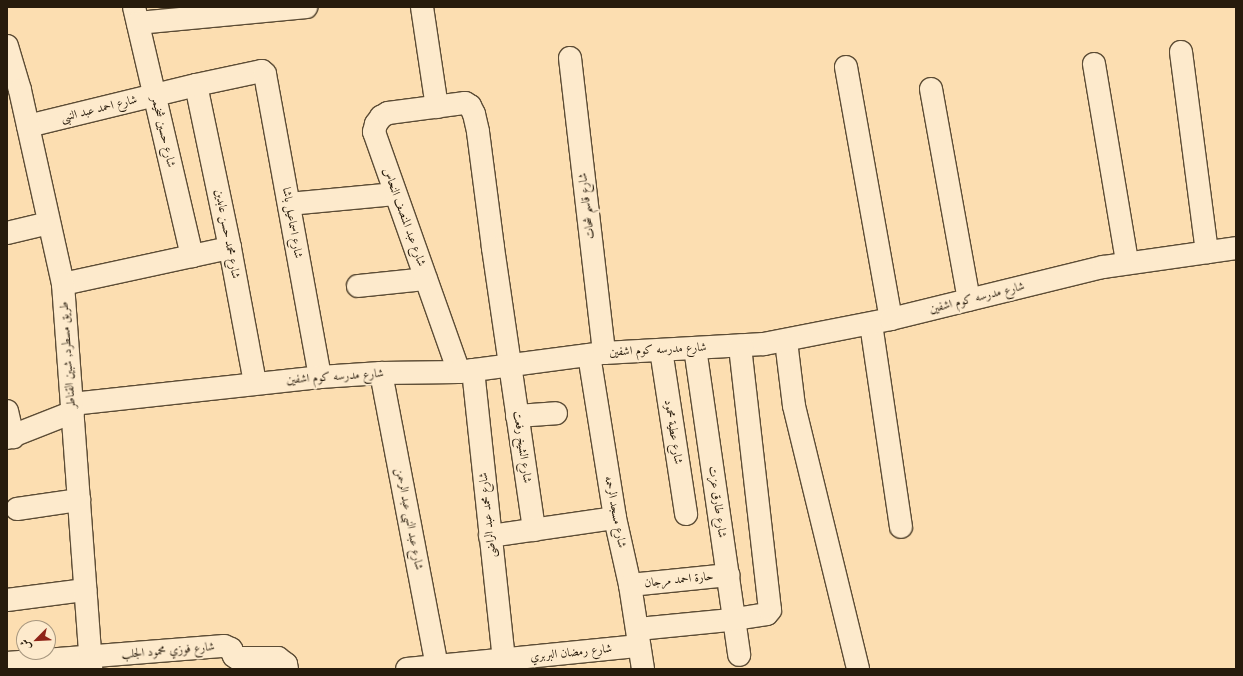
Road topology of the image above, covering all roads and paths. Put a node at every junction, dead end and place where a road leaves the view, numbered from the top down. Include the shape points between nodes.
1 (306, 7) edge
2 (422, 7) edge
3 (280, 8) edge
4 (219, 11) edge
5 (136, 15) edge
6 (7, 46) edge
7 (1182, 52) dead end
8 (570, 58) dead end
9 (1094, 64) dead end
10 (846, 67) dead end
11 (262, 71) joint
12 (196, 85) junction
13 (931, 89) dead end
14 (14, 92) edge
15 (155, 95) junction
16 (437, 107) junction
17 (28, 126) junction
18 (395, 194) junction
19 (289, 204) junction
20 (49, 223) junction
21 (7, 233) edge
22 (230, 248) junction
23 (1236, 248) edge
24 (1207, 252) junction
25 (192, 256) junction
26 (1127, 262) junction
27 (426, 279) junction
28 (63, 284) junction
29 (358, 286) dead end
30 (969, 300) junction
31 (881, 321) junction
32 (786, 341) junction
33 (740, 346) junction
34 (696, 348) junction
35 (661, 350) junction
36 (596, 354) junction
37 (510, 365) junction
38 (466, 371) junction
39 (381, 373) junction
40 (320, 377) junction
41 (255, 383) junction
42 (73, 408) junction
43 (7, 411) edge
44 (556, 413) dead end
45 (517, 416) junction
46 (10, 438) edge
47 (79, 500) junction
48 (17, 509) dead end
49 (686, 514) dead end
50 (615, 518) junction
51 (901, 527) dead end
52 (534, 530) junction
53 (490, 536) junction
54 (728, 575) junction
55 (630, 585) junction
56 (85, 590) junction
57 (7, 600) edge
58 (734, 619) junction
59 (639, 637) junction
60 (228, 647) junction
61 (739, 655) dead end
62 (7, 663) edge
63 (91, 663) edge
64 (496, 663) edge
65 (286, 666) edge
66 (437, 666) junction
67 (231, 669) edge
68 (407, 669) edge
69 (643, 669) edge
70 (858, 669) edge

1 - 3 street
2 - 16 street
3 - 4 street
4 - 5 street
5 - 15 street, شارع حسين شخيمر
6 - 14 street, طريق مسطرد, شبين القناطر
7 - 24 street
8 - 36 street, شارع قاسم شحات
9 - 26 street
10 - 31 street
11 - 12 street, شارع احمد عبد النبى
11 - 19 street, شارع اسماعيل باشا via 265,74
12 - 15 street, شارع احمد عبد النبى
12 - 22 street, شارع محمد حسن عابدين
13 - 30 street
14 - 17 street, طريق مسطرد, شبين القناطر
15 - 17 street, شارع احمد عبد النبى
15 - 25 street, شارع حسين شخيمر
16 - 18 street, شارع عبد المنصف النحاس via 388,113 376,124 374,132
16 - 37 street, شارع عبد المنصف النحاس via 465,103 474,114
17 - 20 street, طريق مسطرد, شبين القناطر
18 - 19 street
18 - 27 street, شارع عبد المنصف النحاس
19 - 40 street, شارع اسماعيل باشا
20 - 21 street
20 - 28 street, طريق مسطرد, شبين القناطر
22 - 25 street
22 - 41 street, شارع محمد حسن عابدين
23 - 24 street, شارع مدرسه كوم اشفين
24 - 26 street, شارع مدرسه كوم اشفين
25 - 28 street
26 - 30 street, شارع مدرسه كوم اشفين
27 - 29 street
27 - 38 street, شارع عبد المنصف النحاس
28 - 42 street, طريق مسطرد, شبين القناطر
30 - 31 street, شارع مدرسه كوم اشفين
31 - 32 street, شارع مدرسه كوم اشفين
31 - 51 street
32 - 33 street, شارع مدرسه كوم اشفين
32 - 70 street via 794,406
33 - 34 street, شارع مدرسه كوم اشفين
33 - 58 street, شارع رمضان البربري via 771,605 767,614
34 - 35 street, شارع مدرسه كوم اشفين
34 - 54 street, شارع طارق عزت
35 - 36 street, شارع مدرسه كوم اشفين
35 - 49 street, شارع عطية محمود
36 - 37 street, شارع مدرسه كوم اشفين
36 - 50 street, شارع مسجد الرحمه
37 - 38 street, شارع مدرسه كوم اشفين
37 - 45 street, شارع الشيخ رفعت
38 - 39 street, شارع مدرسه كوم اشفين
38 - 53 street, شارع محمد عبد الراضى
39 - 40 street, شارع مدرسه كوم اشفين
39 - 66 street, شارع عبد النبى عبد الرحمن
40 - 41 street, شارع مدرسه كوم اشفين
41 - 42 street, شارع مدرسه كوم اشفين
42 - 46 street, شارع مدرسه كوم اشفين
42 - 47 street, طريق مسطرد, شبين القناطر
43 - 46 street
44 - 45 street
45 - 52 street, شارع الشيخ رفعت
47 - 48 street
47 - 56 street, طريق مسطرد, شبين القناطر
50 - 52 street
50 - 55 street, شارع مسجد الرحمه
52 - 53 street
53 - 64 street, شارع محمد عبد الراضى
54 - 55 street, حارة احمد مرجان
54 - 58 street, شارع طارق عزت
55 - 59 street, شارع مسجد الرحمه
56 - 57 street
56 - 63 street, طريق مسطرد, شبين القناطر
58 - 59 street, شارع رمضان البربري
58 - 61 street, شارع طارق عزت
59 - 64 street, شارع رمضان البربري
59 - 69 street, شارع مسجد الرحمه
60 - 63 street, شارع فوزي محمود الجلب
60 - 65 street, شارع فوزي محمود الجلب via 237,658 273,657 283,660
60 - 67 street
62 - 63 street, شارع فوزي محمود الجلب
64 - 66 street, شارع رمضان البربري
66 - 68 street, شارع رمضان البربري

